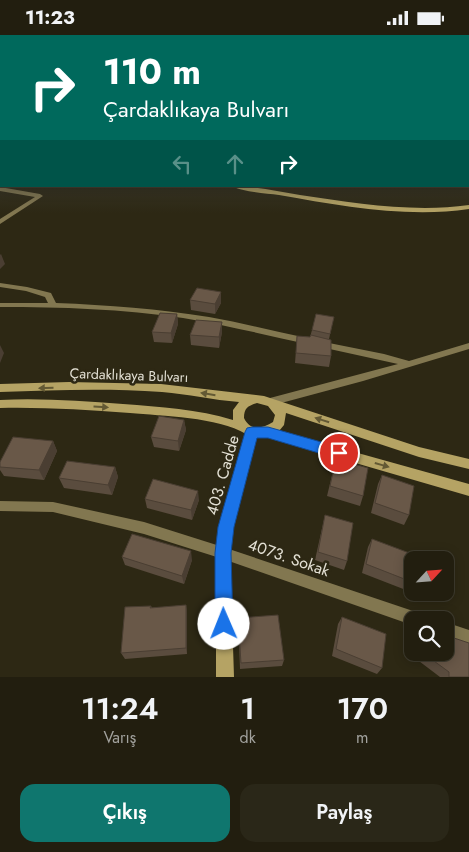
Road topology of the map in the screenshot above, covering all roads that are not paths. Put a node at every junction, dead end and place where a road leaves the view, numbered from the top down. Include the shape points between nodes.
1 (240, 187) edge
2 (0, 189) edge
3 (469, 207) edge
4 (0, 222) edge
5 (0, 285) edge
6 (53, 304) junction
7 (0, 305) edge
8 (469, 347) edge
9 (408, 364) junction
10 (0, 388) edge
11 (256, 399) junction
12 (273, 403) junction
13 (0, 404) edge
14 (247, 429) junction
15 (268, 432) junction
16 (469, 464) edge
17 (469, 490) edge
18 (0, 506) edge
19 (223, 553) junction
20 (404, 615) edge
21 (454, 632) edge
22 (469, 637) edge
23 (225, 677) edge

1 - 3 main road via 414,211
2 - 4 street via 40,195
5 - 6 street via 48,295
6 - 7 street
6 - 9 street via 210,320
8 - 9 street
9 - 12 street
11 -> 10 main road, Çardaklıkaya Bulvarı via 125,387
11 - 12 main road
11 - 14 main road via 240,407 238,418
12 - 15 main road via 279,410 280,421
16 -> 12 main road via 419,452
13 -> 14 main road via 35,402 157,411 228,422
14 - 15 main road
14 - 19 main road, 403. Cadde
15 -> 17 main road
18 - 19 street, 4073. Sokak via 53,507 144,528
19 - 20 street, 4073. Sokak
19 - 23 main road, 403. Cadde
21 - 22 street

